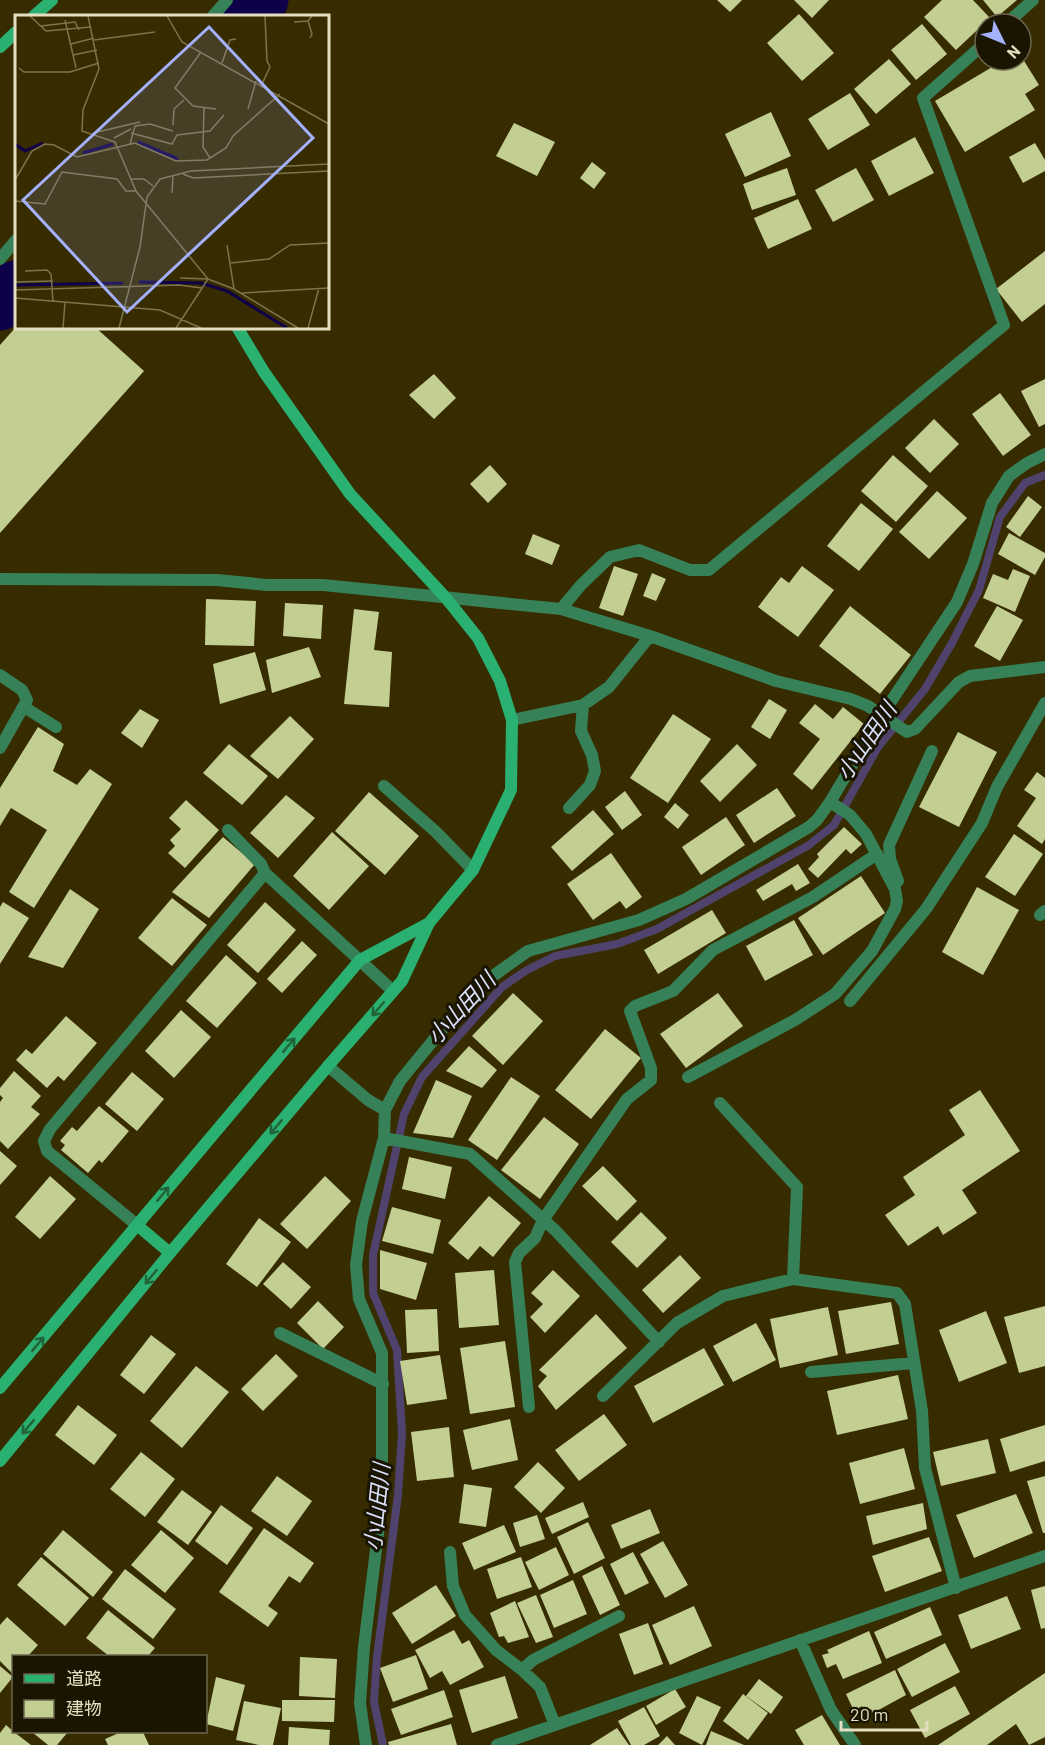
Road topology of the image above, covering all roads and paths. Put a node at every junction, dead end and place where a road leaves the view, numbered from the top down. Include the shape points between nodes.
1 (52, 0) edge
2 (227, 0) edge
3 (1033, 0) edge
4 (38, 11) edge
5 (1020, 12) edge
6 (214, 15) edge
7 (15, 33) edge
8 (0, 47) edge
9 (973, 54) edge
10 (15, 241) edge
11 (0, 260) edge
12 (238, 328) edge
13 (1045, 454) edge
14 (0, 579) edge
15 (446, 598) junction
16 (561, 609) junction
17 (650, 636) junction
18 (1045, 668) edge
19 (0, 675) edge
20 (1045, 703) edge
21 (583, 705) junction
22 (24, 707) junction
23 (885, 716) junction
24 (512, 720) junction
25 (56, 727) dead end
26 (0, 748) edge
27 (932, 751) dead end
28 (384, 786) dead end
29 (834, 804) junction
30 (569, 808) dead end
31 (228, 830) dead end
32 (877, 854) junction
33 (473, 870) junction
34 (265, 873) junction
35 (895, 890) junction
36 (429, 923) junction
37 (360, 960) junction
38 (393, 991) junction
39 (850, 1001) dead end
40 (328, 1066) junction
41 (688, 1077) dead end
42 (720, 1103) dead end
43 (385, 1110) junction
44 (386, 1138) junction
45 (543, 1220) junction
46 (137, 1225) junction
47 (170, 1253) junction
48 (793, 1279) junction
49 (280, 1333) dead end
50 (659, 1342) junction
51 (914, 1363) junction
52 (811, 1372) dead end
53 (383, 1384) junction
54 (0, 1388) edge
55 (603, 1396) dead end
56 (529, 1407) dead end
57 (0, 1461) edge
58 (450, 1552) dead end
59 (1045, 1556) edge
60 (956, 1587) junction
61 (619, 1616) dead end
62 (800, 1640) junction
63 (522, 1670) junction
64 (555, 1725) junction
65 (506, 1744) edge
66 (366, 1745) edge
67 (855, 1745) edge

1 - 4 street
2 - 6 street
3 - 5 street
7 - 8 street
9 - 16 street via 923,98 1004,325 709,570 690,570 639,550 610,557
10 - 11 street
12 - 15 street via 350,494
13 - 23 street via 1009,476 992,503 957,602
14 - 15 street via 217,580 323,585
15 - 16 street
15 - 24 street via 478,638 500,681
16 - 17 street
17 - 21 street via 609,687
17 - 23 street via 776,681 851,699
18 - 23 street via 970,676 959,682 915,729 907,732
19 - 22 street via 22,690 27,700
20 - 39 street via 997,787 976,833 926,909
21 - 24 street
21 - 30 street via 581,730 595,771 590,784
22 - 25 street
22 - 26 street
23 - 29 street
24 - 33 street via 511,790
27 - 35 street via 890,845 890,859 900,885
28 - 33 street
29 - 32 street via 866,834
29 - 43 street via 809,827 686,899 639,920 528,951 476,988 400,1081
31 - 34 street
32 - 35 street
32 - 45 street via 813,897 713,950 673,991 630,1011 651,1068 651,1080 627,1099
33 - 36 street
34 - 37 street
34 - 46 street via 50,1129 44,1141 47,1151
35 - 41 street via 895,909 872,951 835,994
36 - 37 street
36 - 38 street via 402,981
37 - 38 street
46 -> 37 street
38 -> 40 street
40 - 43 street
40 -> 47 street
42 - 48 street via 796,1187
43 - 44 street
44 - 45 street via 470,1154
44 - 53 street via 362,1221 356,1265 359,1299 382,1353
45 - 50 street
45 - 56 street via 535,1238 515,1262
46 - 47 street
54 -> 46 street
47 -> 57 street
48 - 50 street via 723,1296 677,1323
48 - 51 street via 897,1293 905,1304
49 - 53 street
50 - 55 street
51 - 52 street
51 - 60 street via 925,1468
53 - 66 street via 382,1501 360,1702
58 - 63 street via 453,1586 465,1615 496,1650
59 - 60 street
60 - 62 street
61 - 63 street via 533,1660
62 - 64 street
62 - 67 street via 831,1710
63 - 64 street via 540,1688
64 - 65 street

